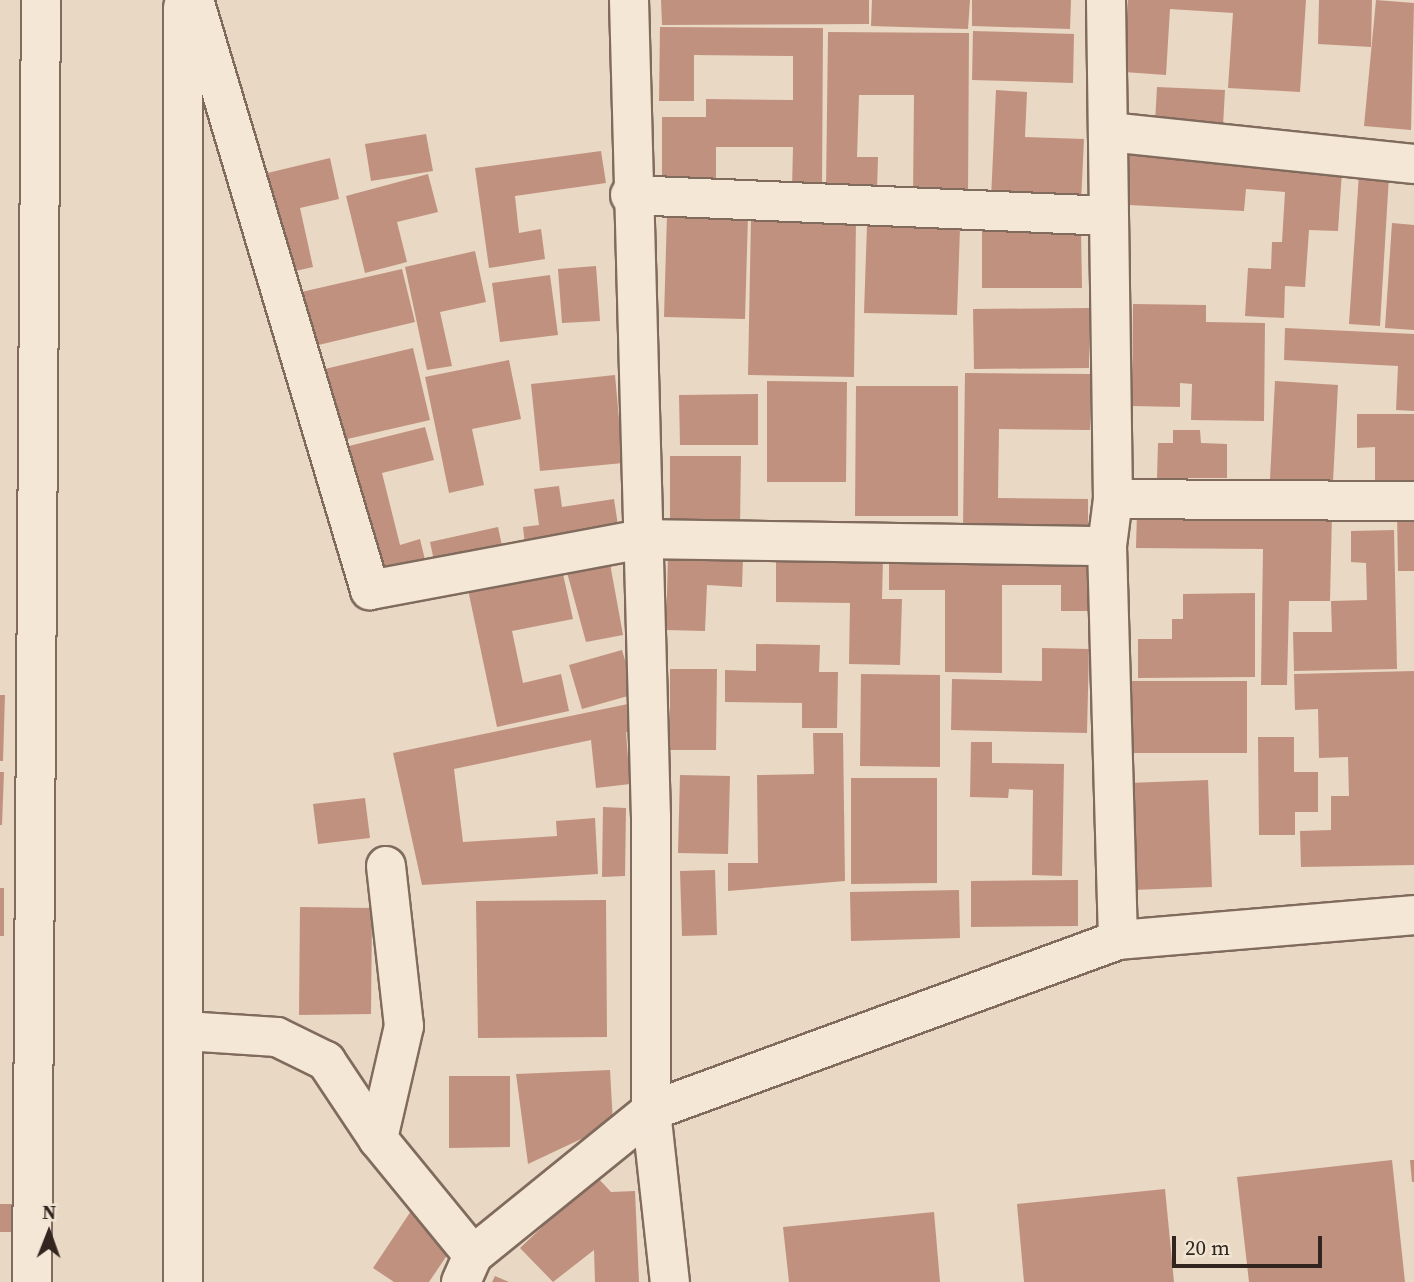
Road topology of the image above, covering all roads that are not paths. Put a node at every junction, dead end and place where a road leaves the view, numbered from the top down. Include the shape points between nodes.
1 (41, 0) edge
2 (183, 0) edge
3 (194, 0) edge
4 (629, 0) edge
5 (1106, 0) edge
6 (1109, 132) junction
7 (1414, 164) edge
8 (630, 195) junction
9 (1107, 216) junction
10 (1113, 499) junction
11 (1414, 500) edge
12 (642, 539) junction
13 (1107, 545) junction
14 (386, 866) dead end
15 (1414, 915) edge
16 (1118, 940) junction
17 (186, 1031) junction
18 (16, 1034) edge
19 (651, 1111) junction
20 (377, 1139) junction
21 (467, 1268) edge
22 (32, 1282) edge
23 (183, 1282) edge
24 (670, 1282) edge

1 - 18 street
2 - 17 street
3 - 12 street via 370,590
4 - 8 street
5 - 6 street
6 - 7 street
6 - 9 street
8 - 9 street
8 - 12 street
9 - 10 street
10 - 11 street
10 - 13 street
12 - 13 street
12 - 19 street
13 - 16 street
14 - 20 street via 404,1026
15 - 16 street
16 - 19 street
17 - 20 street via 277,1037 326,1061
17 - 23 street
18 - 22 street
19 - 21 street
19 - 24 street
20 - 21 street

